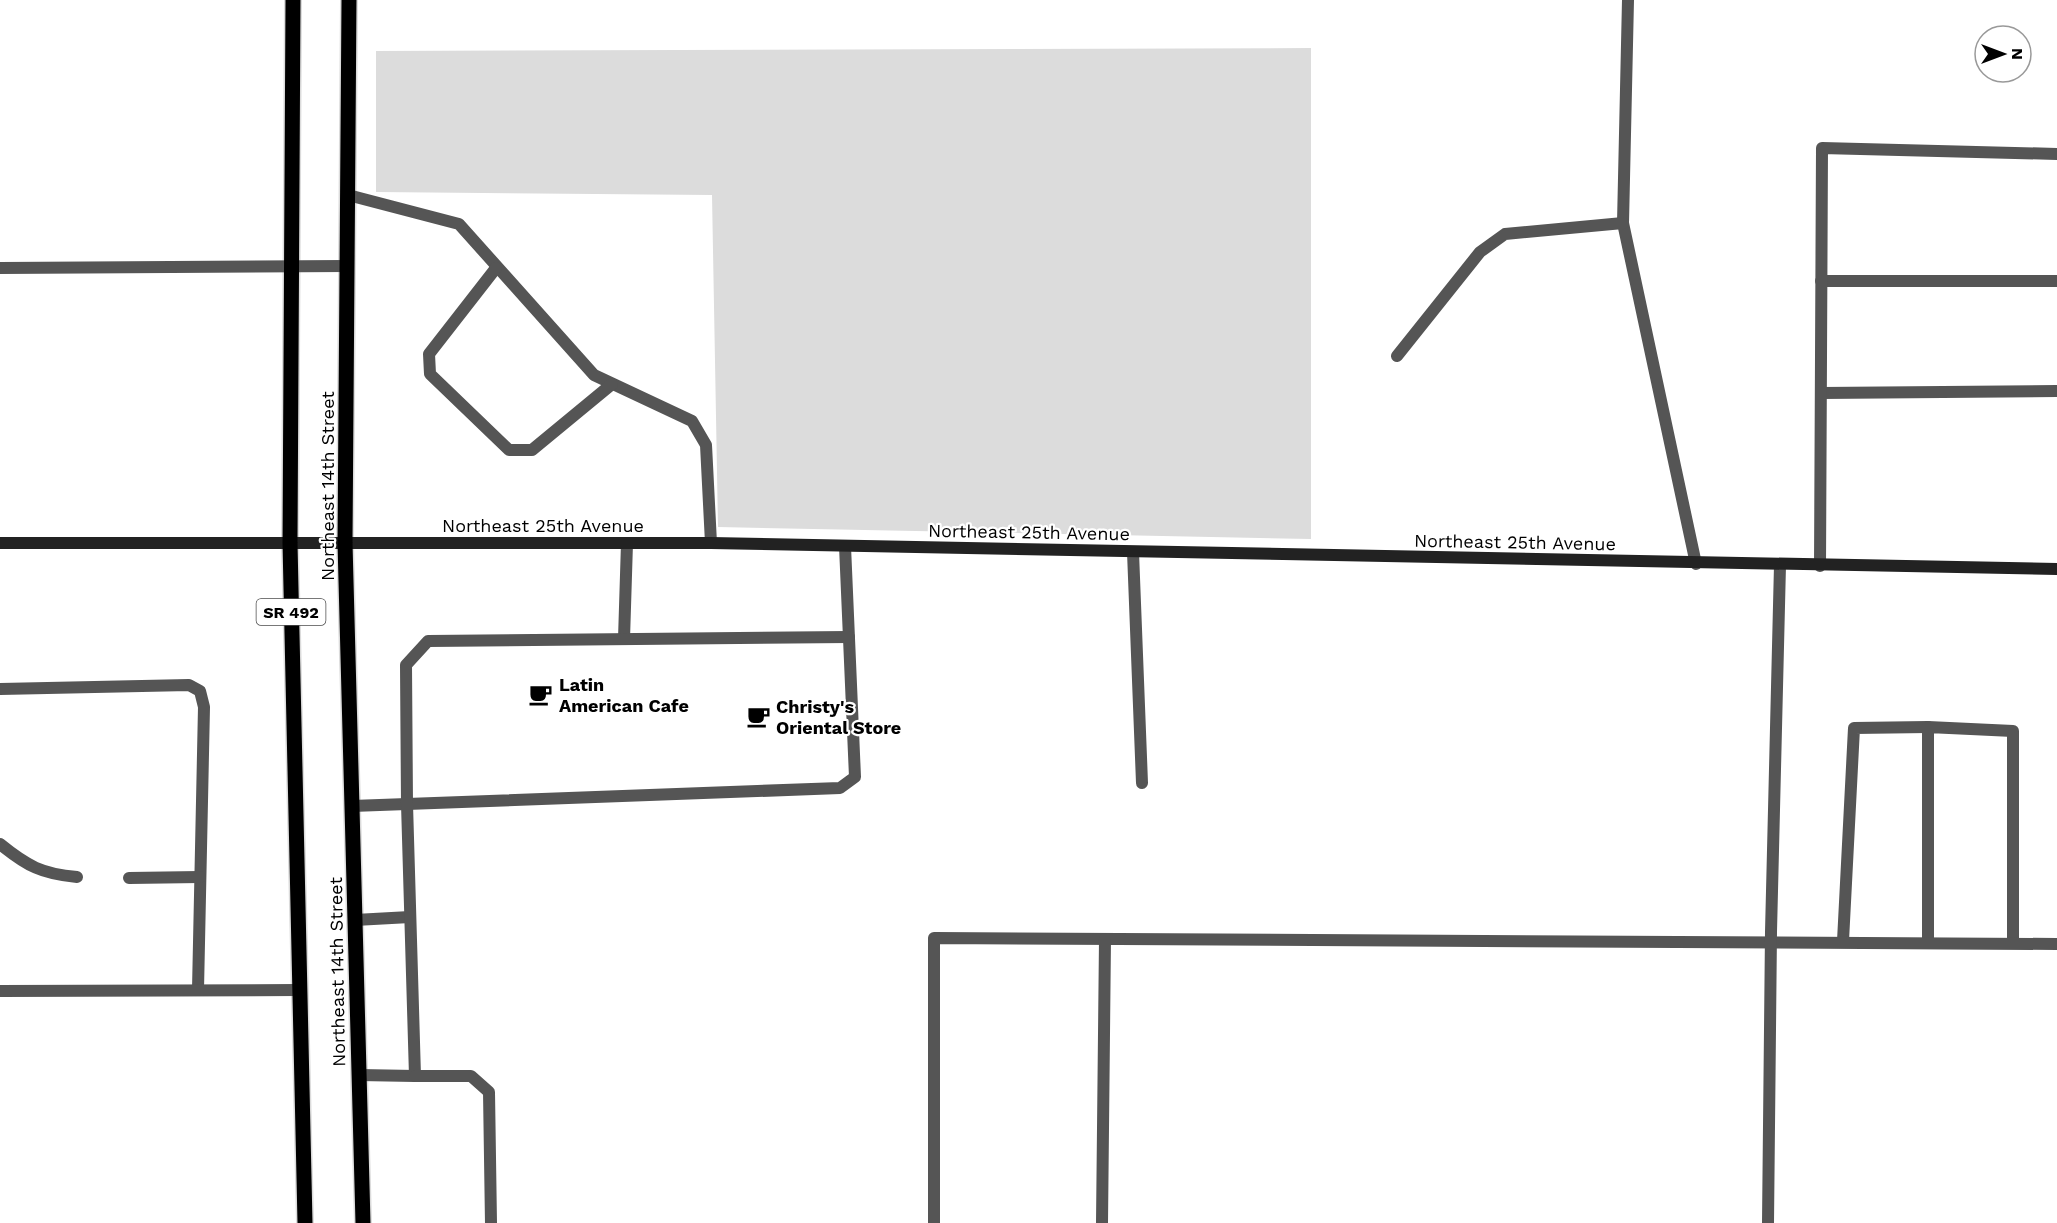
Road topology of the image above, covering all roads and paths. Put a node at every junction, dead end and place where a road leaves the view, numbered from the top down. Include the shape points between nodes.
1 (293, 0) edge
2 (349, 0) edge
3 (1628, 0) edge
4 (2057, 154) edge
5 (348, 195) junction
6 (1623, 223) junction
7 (293, 266) junction
8 (347, 266) junction
9 (0, 268) edge
10 (496, 268) junction
11 (1821, 281) junction
12 (2057, 281) edge
13 (1397, 356) dead end
14 (612, 384) junction
15 (2057, 391) edge
16 (1821, 393) junction
17 (0, 543) edge
18 (290, 543) junction
19 (345, 543) junction
20 (627, 543) junction
21 (711, 543) junction
22 (845, 546) junction
23 (1133, 552) junction
24 (1696, 564) junction
25 (1780, 565) junction
26 (1820, 566) junction
27 (2057, 569) edge
28 (849, 637) junction
29 (624, 639) junction
30 (0, 688) edge
31 (1928, 727) junction
32 (1142, 783) dead end
33 (407, 804) junction
34 (352, 806) junction
35 (0, 844) edge
36 (77, 877) dead end
37 (200, 877) junction
38 (129, 878) dead end
39 (410, 917) junction
40 (355, 920) junction
41 (1105, 939) junction
42 (1771, 940) junction
43 (1843, 941) junction
44 (1928, 942) junction
45 (2013, 943) junction
46 (2057, 944) edge
47 (198, 990) junction
48 (298, 990) junction
49 (0, 991) edge
50 (359, 1075) junction
51 (415, 1076) junction
52 (305, 1223) edge
53 (363, 1223) edge
54 (490, 1223) edge
55 (934, 1223) edge
56 (1102, 1223) edge
57 (1768, 1223) edge

1 - 7 main road, Northeast 14th Street / SR 492
2 - 5 main road, Northeast 14th Street / SR 492
3 - 6 lane
4 - 11 lane via 1822,148
5 - 8 main road, Northeast 14th Street / SR 492
5 - 10 lane via 459,224
6 - 13 lane via 1505,234 1480,252
6 - 24 lane
7 - 8 lane
7 - 9 lane
7 - 18 main road, Northeast 14th Street / SR 492
8 - 19 main road, Northeast 14th Street / SR 492
10 - 14 lane via 594,375
10 - 14 lane via 429,354 430,374 509,450 531,450
11 - 12 lane
11 - 16 lane
14 - 21 lane via 692,421 706,445
15 - 16 lane
16 - 26 lane
17 - 18 street, Northeast 25th Avenue
18 - 19 street, Northeast 25th Avenue
18 - 48 main road, Northeast 14th Street / SR 492
19 - 20 street, Northeast 25th Avenue
19 - 34 main road, Northeast 14th Street / SR 492
20 - 21 street, Northeast 25th Avenue
20 - 29 lane
21 - 22 street, Northeast 25th Avenue
22 - 23 street, Northeast 25th Avenue
22 - 28 lane
23 - 24 street, Northeast 25th Avenue
23 - 32 lane
24 - 25 street, Northeast 25th Avenue
25 - 26 street, Northeast 25th Avenue
25 - 42 lane
26 - 27 street, Northeast 25th Avenue
28 - 29 lane
28 - 33 lane via 855,777 840,788
29 - 33 lane via 428,641 406,665
30 - 37 lane via 189,685 200,691 204,706
31 - 43 lane via 1854,728
31 - 44 lane
31 - 45 lane via 2013,731
33 - 34 lane
33 - 39 lane
34 - 40 main road, Northeast 14th Street / SR 492
35 - 36 lane via 32,867
37 - 38 lane
37 - 47 lane
39 - 40 lane
39 - 51 lane
40 - 50 main road, Northeast 14th Street / SR 492
41 - 42 lane
41 - 55 lane via 934,938
41 - 56 lane
42 - 43 lane
42 - 57 lane
43 - 44 lane
44 - 45 lane
45 - 46 lane
47 - 48 lane
47 - 49 lane
48 - 52 main road, Northeast 14th Street / SR 492
50 - 51 lane
50 - 53 main road, Northeast 14th Street / SR 492
51 - 54 lane via 471,1076 489,1092

